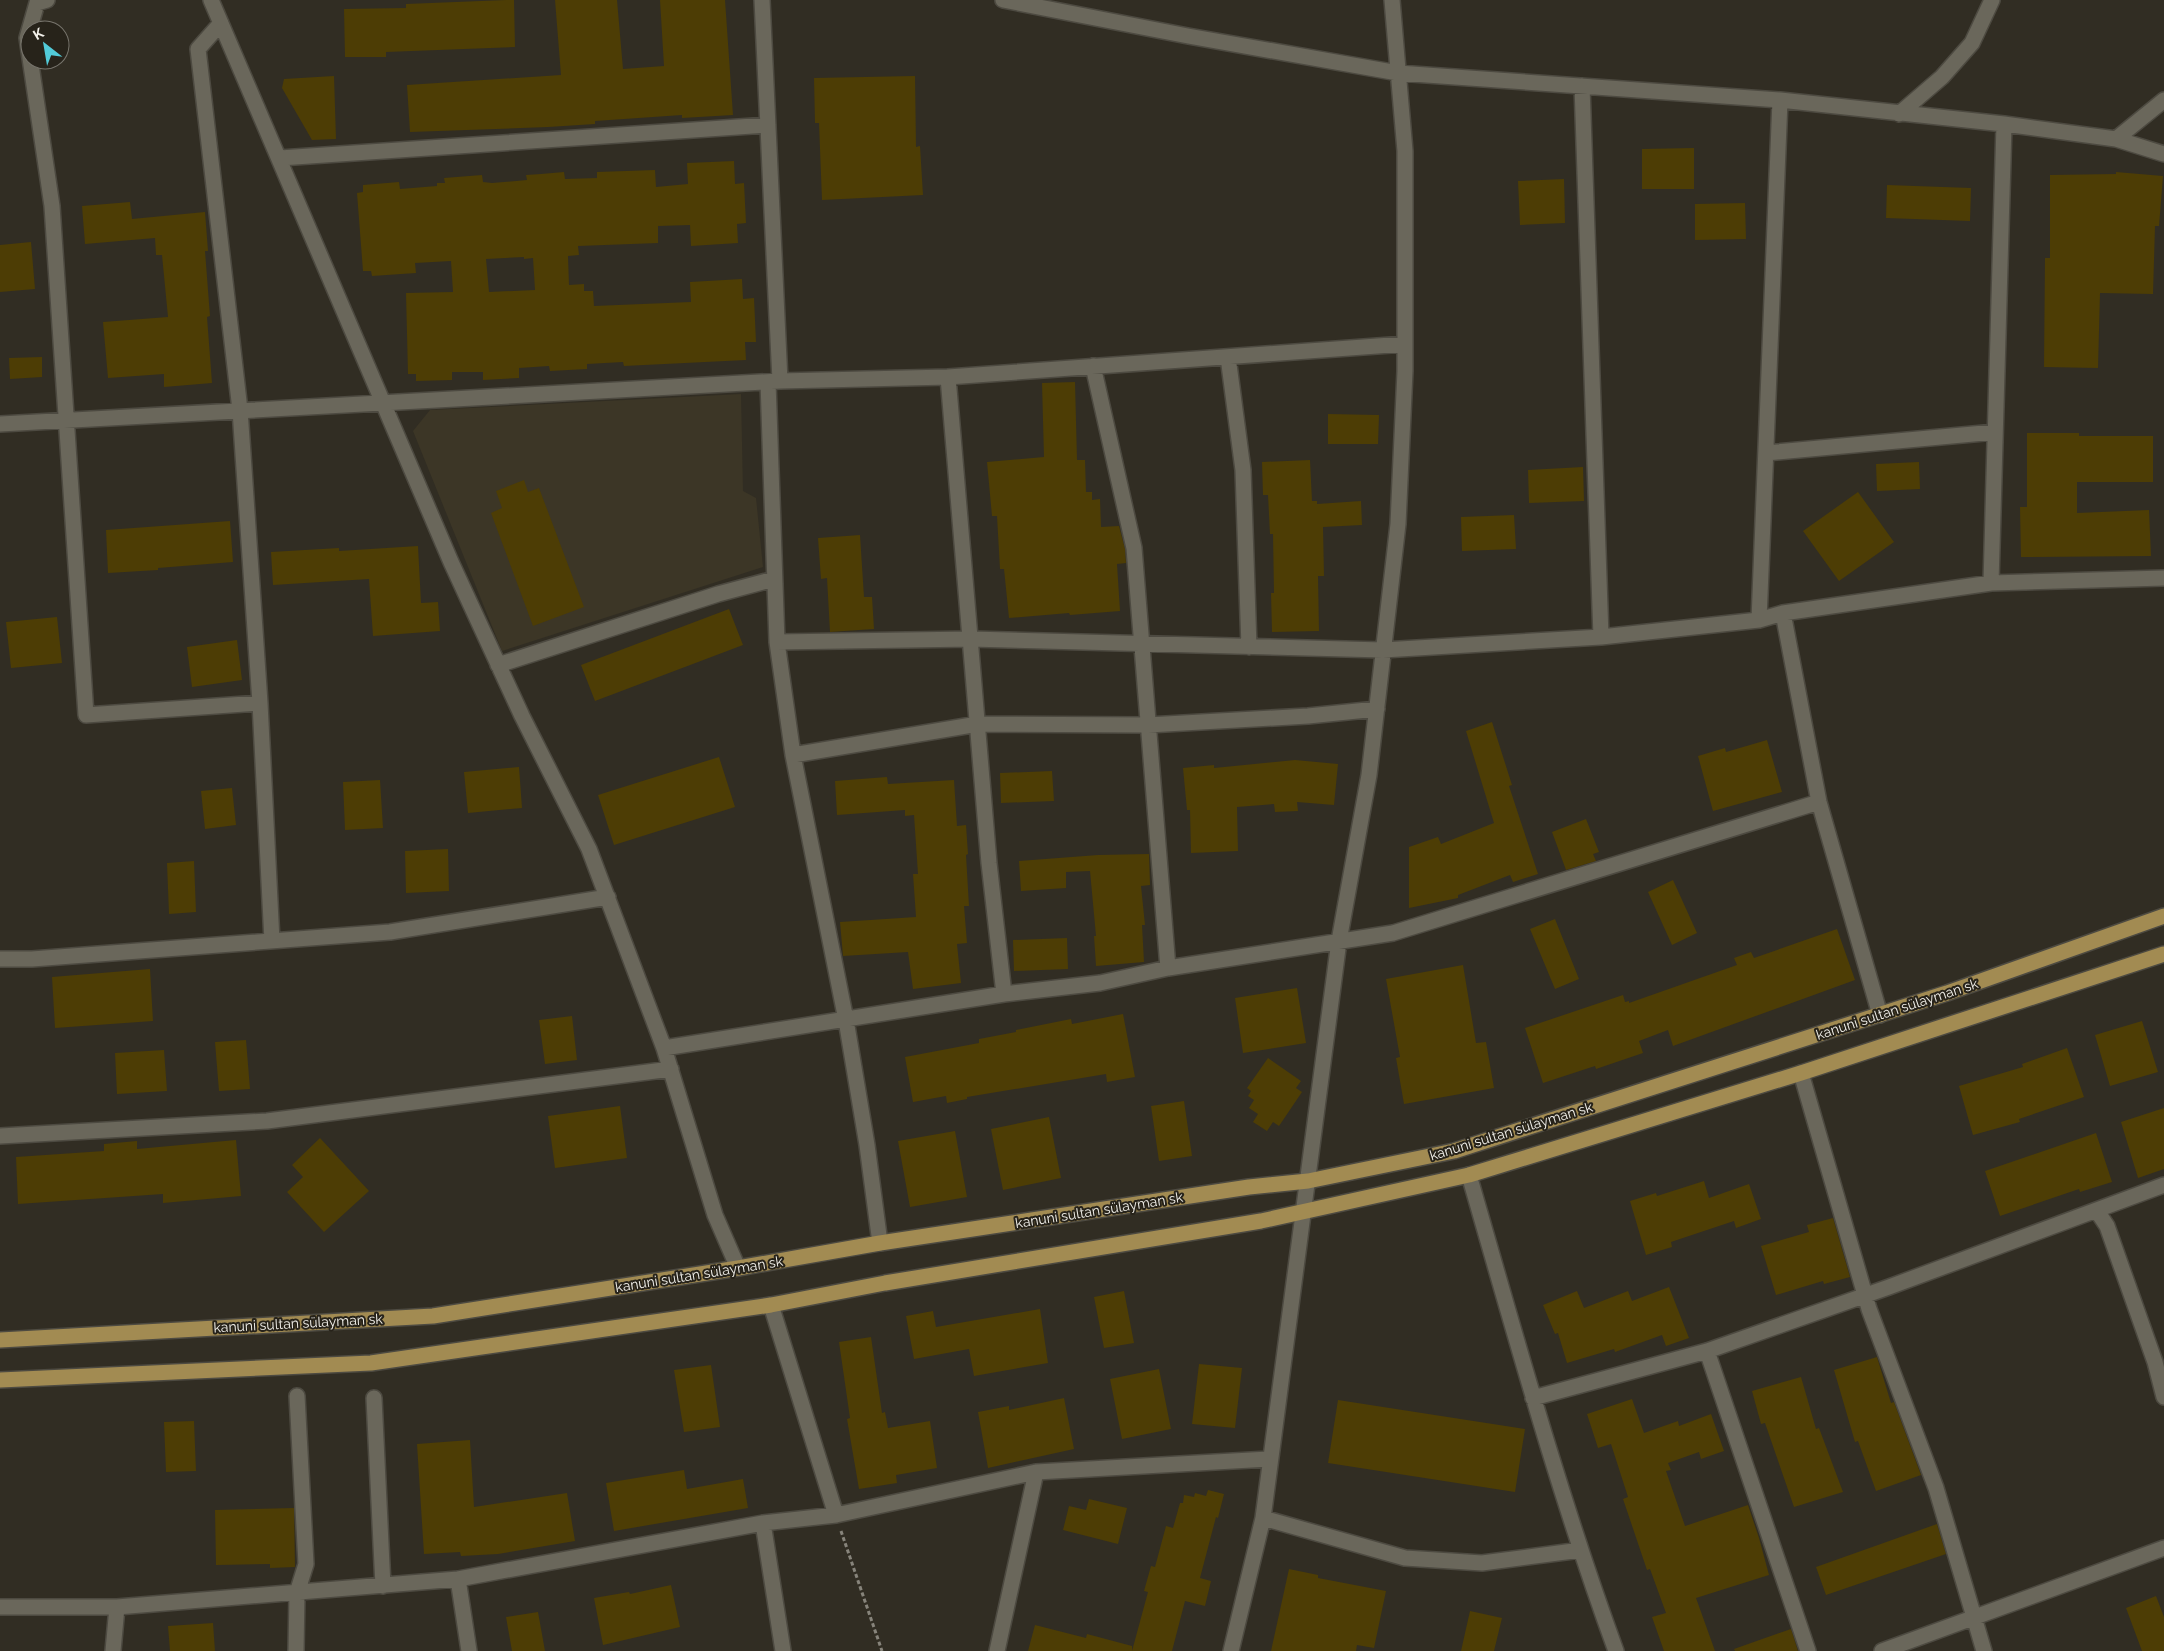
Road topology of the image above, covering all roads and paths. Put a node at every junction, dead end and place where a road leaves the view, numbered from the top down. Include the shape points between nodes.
1 (47, 0) edge
2 (211, 0) edge
3 (762, 0) edge
4 (1003, 0) edge
5 (1392, 0) edge
6 (1992, 0) edge
7 (221, 23) junction
8 (1398, 73) junction
9 (1582, 86) junction
10 (1780, 100) junction
11 (2164, 100) edge
12 (1899, 114) junction
13 (2004, 124) junction
14 (768, 125) junction
15 (2116, 139) junction
16 (2164, 154) edge
17 (280, 158) junction
18 (1405, 344) junction
19 (1228, 356) junction
20 (1093, 366) junction
21 (948, 377) junction
22 (774, 381) junction
23 (383, 402) junction
24 (240, 410) junction
25 (66, 420) junction
26 (0, 424) edge
27 (1995, 432) junction
28 (1766, 452) junction
29 (2164, 571) edge
30 (2164, 578) edge
31 (774, 579) junction
32 (1991, 583) junction
33 (1784, 613) junction
34 (1759, 620) junction
35 (1601, 637) junction
36 (971, 639) junction
37 (777, 642) junction
38 (1141, 644) junction
39 (1249, 647) junction
40 (1383, 650) junction
41 (498, 664) junction
42 (260, 703) junction
43 (1377, 709) junction
44 (978, 724) junction
45 (1148, 725) junction
46 (793, 755) junction
47 (1819, 802) junction
48 (608, 897) junction
49 (2164, 916) edge
50 (272, 941) junction
51 (1339, 941) junction
52 (2164, 954) edge
53 (0, 959) edge
54 (1168, 968) junction
55 (1004, 994) junction
56 (1880, 1015) junction
57 (846, 1020) junction
58 (664, 1048) junction
59 (671, 1069) junction
60 (1801, 1073) junction
61 (0, 1136) edge
62 (1469, 1175) junction
63 (1308, 1181) junction
64 (2164, 1185) edge
65 (2096, 1211) junction
66 (1304, 1212) junction
67 (880, 1243) junction
68 (738, 1268) junction
69 (1867, 1295) junction
70 (771, 1304) junction
71 (0, 1340) edge
72 (1707, 1351) junction
73 (2159, 1361) edge
74 (0, 1380) edge
75 (297, 1396) dead end
76 (2164, 1396) edge
77 (374, 1398) dead end
78 (1533, 1398) junction
79 (1270, 1458) junction
80 (1036, 1472) junction
81 (836, 1515) junction
82 (1263, 1518) junction
83 (763, 1523) junction
84 (2164, 1548) edge
85 (1581, 1550) junction
86 (458, 1579) junction
87 (383, 1586) junction
88 (297, 1593) junction
89 (0, 1607) edge
90 (117, 1607) junction
91 (1974, 1616) junction
92 (113, 1651) edge
93 (296, 1651) edge
94 (470, 1651) edge
95 (783, 1651) edge
96 (882, 1651) edge
97 (997, 1651) edge
98 (1231, 1651) edge
99 (1616, 1651) edge
100 (1808, 1651) edge
101 (1882, 1651) edge
102 (1984, 1651) edge

1 - 25 street via 37,3 27,38 52,206
2 - 7 street
3 - 14 street
4 - 8 street
5 - 8 street
6 - 12 street via 1972,43 1942,77
7 - 17 street
7 - 24 street via 198,49
8 - 9 street
8 - 18 street via 1405,151
9 - 10 street
9 - 35 street
10 - 12 street
10 - 28 street
11 - 15 street
12 - 13 street
13 - 15 street
13 - 27 street
14 - 17 street
14 - 22 street
15 - 16 street
17 - 23 street
18 - 19 street
18 - 40 street via 1398,524
19 - 20 street
19 - 39 street via 1244,470
20 - 21 street
20 - 38 street via 1134,548
21 - 22 street
21 - 36 street
22 - 23 street
22 - 31 street
23 - 24 street
23 - 41 street
24 - 25 street
24 - 42 street
25 - 26 street
25 - 42 street via 86,715
27 - 28 street
27 - 32 street
28 - 34 street
29 - 30 street
30 - 32 street
31 - 37 street
31 - 41 street
32 - 33 street
33 - 34 street
33 - 47 street
34 - 35 street
35 - 40 street
36 - 37 street
36 - 38 street
36 - 44 street
37 - 46 street
38 - 39 street
38 - 45 street
39 - 40 street
40 - 43 street
41 - 48 street via 589,849
42 - 50 street
43 - 45 street
43 - 51 street via 1369,775
44 - 45 street
44 - 46 street
44 - 55 street via 988,863
45 - 54 street
46 - 57 street
47 - 51 street via 1393,933
47 - 56 street
48 - 50 street via 390,932
48 - 58 street
49 - 56 main road, kanuni sultan sülayman sk
50 - 53 street
51 - 54 street
51 - 63 street
52 - 60 main road
54 - 55 street via 1100,983
55 - 57 street
56 - 63 main road, kanuni sultan sülayman sk via 1454,1151
57 - 58 street
57 - 67 street
58 - 59 street
59 - 61 street via 267,1121
59 - 68 street via 715,1215
60 - 62 main road
60 - 69 street
62 - 66 main road
62 - 78 street
63 - 66 street
63 - 67 main road, kanuni sultan sülayman sk via 1249,1187
64 - 65 street
65 - 69 street
65 - 73 street via 2107,1226
66 - 70 main road
66 - 79 street
67 - 68 main road, kanuni sultan sülayman sk
68 - 71 main road, kanuni sultan sülayman sk via 433,1316
69 - 72 street
69 - 91 street via 1869,1309 1936,1488
70 - 74 main road via 371,1363
70 - 81 street
72 - 78 street
72 - 100 street
73 - 76 street
75 - 88 street via 306,1564
77 - 87 street
78 - 85 street
79 - 80 street
79 - 82 street
80 - 81 street
80 - 97 street
81 - 83 street
81 - 96 path
82 - 85 street via 1405,1558 1482,1563
82 - 98 street
83 - 86 street
83 - 95 street
84 - 91 street
85 - 99 street
86 - 87 street
86 - 94 street
87 - 88 street
88 - 90 street
88 - 93 street
89 - 90 street
90 - 92 street
91 - 101 street
91 - 102 street

